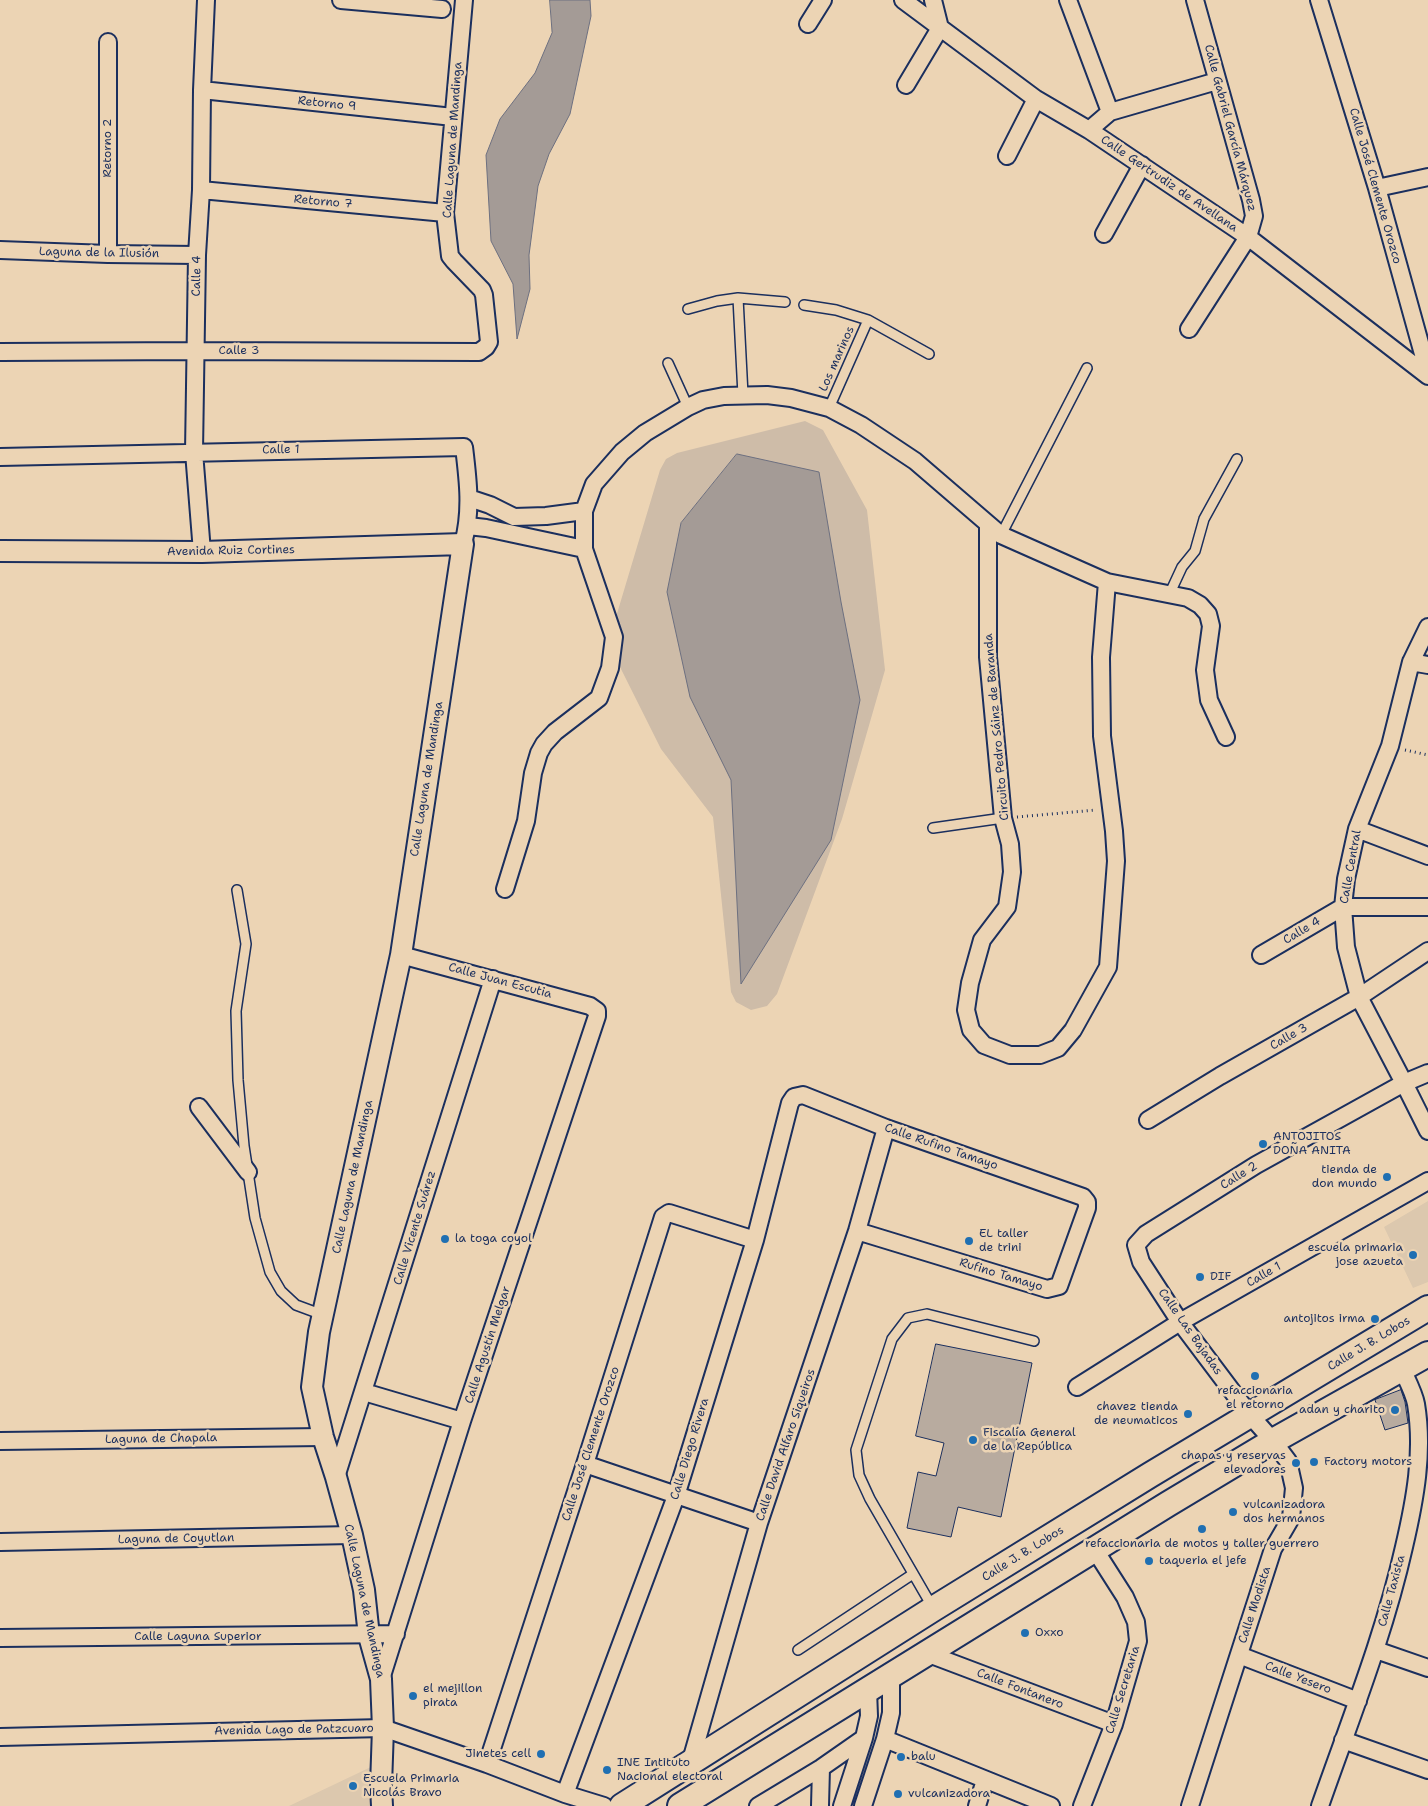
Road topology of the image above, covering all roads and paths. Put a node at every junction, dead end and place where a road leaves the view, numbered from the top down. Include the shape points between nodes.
1 (206, 0) edge
2 (340, 0) edge
3 (464, 0) edge
4 (823, 0) edge
5 (903, 0) edge
6 (933, 0) edge
7 (1068, 0) edge
8 (1195, 0) edge
9 (1319, 0) edge
10 (442, 9) dead end
11 (808, 24) dead end
12 (940, 28) junction
13 (108, 42) dead end
14 (1217, 81) junction
15 (906, 85) dead end
16 (202, 90) junction
17 (1036, 99) junction
18 (1110, 112) junction
19 (453, 118) junction
20 (1089, 130) junction
21 (1008, 156) dead end
22 (1142, 165) junction
23 (1428, 177) edge
24 (1377, 188) junction
25 (201, 190) junction
26 (445, 213) junction
27 (1104, 234) dead end
28 (1248, 237) junction
29 (0, 250) edge
30 (108, 254) junction
31 (197, 255) junction
32 (738, 298) junction
33 (785, 302) dead end
34 (804, 305) dead end
35 (688, 309) dead end
36 (868, 320) junction
37 (1189, 329) dead end
38 (195, 351) junction
39 (0, 352) edge
40 (479, 352) joint
41 (930, 354) dead end
42 (668, 363) dead end
43 (1087, 368) dead end
44 (1428, 372) edge
45 (1428, 376) edge
46 (743, 395) junction
47 (688, 407) junction
48 (829, 408) junction
49 (194, 452) junction
50 (0, 457) edge
51 (1237, 458) dead end
52 (469, 498) junction
53 (584, 511) junction
54 (514, 517) junction
55 (988, 524) junction
56 (465, 535) junction
57 (514, 535) junction
58 (1001, 535) junction
59 (584, 549) junction
60 (0, 551) edge
61 (202, 552) junction
62 (1107, 582) junction
63 (1169, 595) junction
64 (1428, 627) edge
65 (1411, 662) junction
66 (1428, 665) edge
67 (1226, 737) dead end
68 (1390, 747) junction
69 (1428, 755) edge
70 (1111, 808) junction
71 (1003, 818) junction
72 (933, 828) dead end
73 (1356, 829) junction
74 (1428, 856) edge
75 (506, 889) dead end
76 (237, 890) dead end
77 (1343, 907) junction
78 (1428, 908) edge
79 (1428, 951) edge
80 (401, 955) junction
81 (1261, 956) dead end
82 (493, 979) junction
83 (1358, 997) junction
84 (597, 1011) joint
85 (1428, 1073) edge
86 (1404, 1083) junction
87 (794, 1098) joint
88 (199, 1107) dead end
89 (1148, 1120) dead end
90 (886, 1128) junction
91 (1428, 1131) edge
92 (248, 1172) junction
93 (1428, 1181) edge
94 (1086, 1202) joint
95 (858, 1231) junction
96 (755, 1240) junction
97 (1136, 1245) joint
98 (1428, 1308) edge
99 (323, 1315) junction
100 (1180, 1322) junction
101 (1034, 1341) dead end
102 (1428, 1354) edge
103 (1402, 1369) junction
104 (1076, 1387) dead end
105 (364, 1392) junction
106 (1250, 1415) junction
107 (462, 1421) junction
108 (323, 1437) junction
109 (0, 1441) edge
110 (1273, 1441) junction
111 (585, 1464) junction
112 (336, 1477) junction
113 (676, 1496) junction
114 (759, 1524) junction
115 (352, 1535) junction
116 (0, 1542) edge
117 (1095, 1550) junction
118 (913, 1574) junction
119 (933, 1609) junction
120 (396, 1634) junction
121 (369, 1636) junction
122 (0, 1638) edge
123 (798, 1650) dead end
124 (1376, 1650) junction
125 (926, 1653) junction
126 (1239, 1655) junction
127 (1428, 1668) edge
128 (891, 1675) junction
129 (381, 1679) junction
130 (868, 1690) junction
131 (1358, 1701) junction
132 (1114, 1724) junction
133 (383, 1728) junction
134 (0, 1737) edge
135 (864, 1738) junction
136 (884, 1739) junction
137 (1343, 1740) junction
138 (487, 1764) junction
139 (690, 1764) junction
140 (821, 1768) junction
141 (1428, 1770) edge
142 (985, 1780) junction
143 (565, 1794) junction
144 (382, 1806) edge
145 (604, 1806) edge
146 (622, 1806) edge
147 (680, 1806) edge
148 (758, 1806) edge
149 (820, 1806) edge
150 (842, 1806) edge
151 (863, 1806) edge
152 (977, 1806) edge
153 (1051, 1806) edge
154 (1082, 1806) edge
155 (1190, 1806) edge
156 (1320, 1806) edge

1 - 16 street, Calle 4
2 - 10 street
3 - 19 street, Calle Laguna de Mandinga
4 - 11 street
5 - 12 street, Calle Gertrudiz de Avellana
6 - 12 street
7 - 18 street
8 - 14 street, Calle Gabriel García Márquez
9 - 24 street, Calle José Clemente Orozco
12 - 15 street
12 - 17 street, Calle Gertrudiz de Avellana
13 - 30 street, Retorno 2
14 - 18 street
14 - 28 street, Calle Gabriel García Márquez via 1251,200 1254,216
16 - 19 street, Retorno 9
16 - 25 street, Calle 4
17 - 20 street, Calle Gertrudiz de Avellana
17 - 21 street
18 - 20 street
19 - 26 street, Calle Laguna de Mandinga
20 - 22 street, Calle Gertrudiz de Avellana
22 - 27 street
22 - 28 street, Calle Gertrudiz de Avellana
23 - 24 street
24 - 44 street, Calle José Clemente Orozco
25 - 26 street, Retorno 7
25 - 31 street, Calle 4
26 - 40 street, Calle Laguna de Mandinga via 450,256 484,295 489,342
28 - 37 street, Calle Gabriel García Márquez
28 - 45 street, Calle Gertrudiz de Avellana
29 - 30 street, Laguna de la Ilusión
30 - 31 street, Laguna de la Ilusión
31 - 38 street, Calle 4
32 - 33 lane
32 - 35 lane
32 - 46 lane
34 - 36 lane
36 - 41 lane
36 - 48 lane, Los marinos
38 - 39 street, Calle 3
38 - 40 street, Calle 3
38 - 49 street, Calle 4
42 - 47 lane
43 - 58 lane
46 - 47 street via 703,400
46 - 48 street via 790,398
47 - 53 street via 645,433 622,452 594,484
48 - 55 street via 915,461
49 - 50 street, Calle 1
49 - 52 street, Calle 1 via 464,447
49 - 61 street, Calle 4
51 - 63 lane via 1204,519 1195,551 1182,568
52 - 54 street
52 - 56 street, Calle 1
53 - 54 street
53 - 59 street
54 - 57 street
55 - 58 street
55 - 71 street, Circuito Pedro Sáinz de Baranda via 988,657
56 - 57 street via 486,528
56 - 61 street, Avenida Ruiz Cortines
56 - 80 street, Calle Laguna de Mandinga
57 - 59 street
58 - 62 street
59 - 75 street via 614,637 610,668 599,698 555,732 539,752 526,820
60 - 61 street, Avenida Ruiz Cortines
62 - 63 street
62 - 70 street, Circuito Pedro Sáinz de Baranda via 1101,657 1102,736
63 - 67 street via 1188,598 1208,614 1211,626 1205,670 1209,700
64 - 65 street, Calle Central
65 - 66 street
65 - 68 street, Calle Central
68 - 69 path
68 - 73 street, Calle Central
70 - 71 path
70 - 71 street, Circuito Pedro Sáinz de Baranda via 1116,861 1108,966 1073,1030 1058,1048 1040,1055 1010,1055 984,1045 971,1030 966,1010 982,940 1007,907 1011,887 1010,844
71 - 72 lane
73 - 74 street
73 - 77 street, Calle Central
76 - 92 lane via 246,944 236,1011 238,1080
77 - 78 street
77 - 81 street, Calle 4
77 - 83 street, Calle Central via 1346,947
79 - 83 street, Calle 3
80 - 82 street, Calle Juan Escutia
80 - 99 street, Calle Laguna de Mandinga
82 - 84 street, Calle Juan Escutia via 590,1006
82 - 105 street, Calle Vicente Suárez
83 - 86 street, Calle Central
83 - 89 street, Calle 3
84 - 107 street, Calle Agustín Melgar
85 - 86 street, Calle 2
86 - 91 street, Calle Central
86 - 97 street, Calle 2 via 1256,1165 1146,1234
87 - 90 street, Calle Rufino Tamayo via 803,1095
87 - 96 street, Calle Diego Rivera via 790,1103
88 - 92 street
90 - 94 street, Calle Rufino Tamayo via 1083,1197
90 - 95 street, Calle David Alfaro Siqueiros
92 - 99 lane via 255,1218 270,1272 281,1291 296,1305
93 - 100 street, Calle 1
94 - 95 street, Rufino Tamayo via 1087,1208 1059,1286 1047,1289
95 - 114 street, Calle David Alfaro Siqueiros
96 - 111 street, Calle José Clemente Orozco via 669,1213 663,1217
96 - 113 street, Calle Diego Rivera
97 - 100 street, Calle Las Bajadas via 1141,1262
98 - 106 main road, Calle J. B. Lobos
99 - 108 street, Calle Laguna de Mandinga via 312,1387
100 - 104 street, Calle 1
100 - 106 street, Calle Las Bajadas
101 - 118 lane via 927,1314 908,1318 892,1339 856,1450 859,1475 870,1499
102 - 103 main road
103 - 110 main road
103 - 124 street, Calle Taxista via 1416,1402 1420,1448 1414,1505
105 - 107 street
105 - 112 street, Calle Vicente Suárez
106 - 110 street, Calle Modista
106 - 119 main road, Calle J. B. Lobos
107 - 120 street, Calle Agustín Melgar
108 - 109 street, Laguna de Chapala
108 - 112 street, Calle Laguna de Mandinga
110 - 117 main road
110 - 126 street, Calle Modista via 1288,1462 1294,1488 1291,1518 1273,1549
111 - 113 street
111 - 138 street, Calle José Clemente Orozco
112 - 115 street, Calle Laguna de Mandinga
113 - 114 street
113 - 143 street, Calle Diego Rivera
114 - 139 street, Calle David Alfaro Siqueiros
115 - 116 street, Laguna de Coyutlan
115 - 121 street, Calle Laguna de Mandinga via 364,1590
117 - 125 main road
117 - 132 street, Calle Secretaria via 1125,1597 1136,1622 1138,1641
118 - 119 lane
118 - 123 lane
119 - 139 main road, Calle J. B. Lobos
120 - 121 street, Calle Laguna Superior
120 - 129 street, Calle Agustín Melgar
121 - 122 street, Calle Laguna Superior
121 - 129 street, Calle Laguna de Mandinga
124 - 127 street
124 - 131 street, Calle Taxista
125 - 128 main road
125 - 132 street, Calle Fontanero
126 - 131 street, Calle Yesero
126 - 155 street, Calle Modista
128 - 130 main road
128 - 136 street via 891,1713
129 - 133 street, Calle Laguna de Mandinga
130 - 135 street via 869,1716
130 - 147 main road
131 - 137 street, Calle Taxista
132 - 154 street, Calle Secretaria
133 - 134 street, Avenida Lago de Patzcuaro
133 - 138 street, Avenida Lago de Patzcuaro
133 - 144 street, Calle Laguna de Mandinga
135 - 140 street
135 - 150 street
136 - 142 street
136 - 151 street
137 - 141 street
137 - 156 street, Calle Taxista
138 - 143 street, Avenida Lago de Patzcuaro
139 - 146 main road, Calle J. B. Lobos
140 - 148 street
140 - 149 street
142 - 152 street
142 - 153 street
143 - 145 street, Avenida Lago de Patzcuaro

